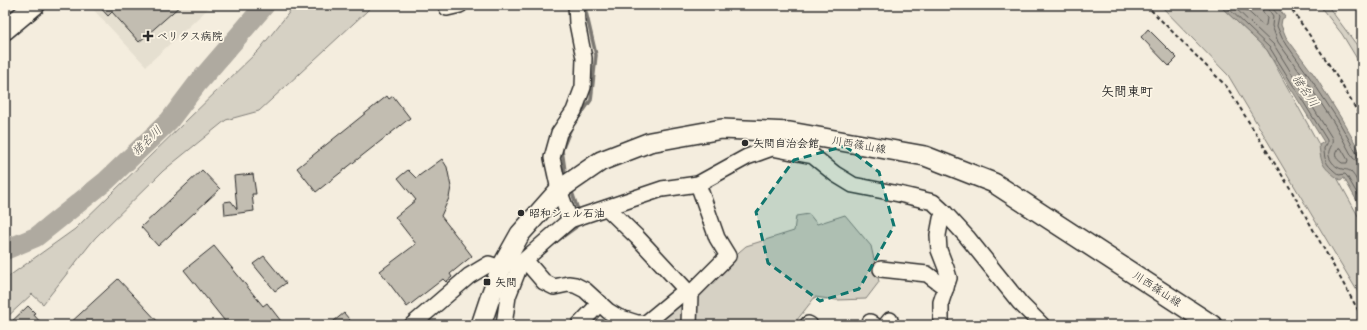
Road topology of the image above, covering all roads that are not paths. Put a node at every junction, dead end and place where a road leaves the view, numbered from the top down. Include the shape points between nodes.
1 (35, 5) edge
2 (446, 5) edge
3 (460, 5) edge
4 (576, 5) edge
5 (5, 30) edge
6 (698, 184) junction
7 (558, 190) junction
8 (607, 208) junction
9 (945, 212) junction
10 (570, 220) junction
11 (525, 260) junction
12 (501, 268) junction
13 (881, 269) dead end
14 (946, 288) junction
15 (688, 292) junction
16 (600, 303) junction
17 (412, 325) edge
18 (481, 325) edge
19 (504, 325) edge
20 (579, 325) edge
21 (689, 325) edge
22 (941, 325) edge
23 (1042, 325) edge
24 (1212, 325) edge

1 - 5 main road
2 - 3 street via 447,8
4 - 7 street via 584,58 584,87 574,111 559,133 552,158
6 - 8 street via 662,189
6 - 9 street via 747,157 772,148 813,156 853,185 933,202
6 - 15 street via 717,238 728,256
7 - 10 street
7 - 12 main road, 川西篠山線 via 520,234
7 - 24 main road, 川西篠山線 via 601,161 650,142 722,129 790,132 925,156 994,183
8 - 10 street
8 - 15 street
9 - 14 street via 938,235 939,250 949,278
9 - 23 street via 1020,303
10 - 11 street
11 - 16 street via 544,282 554,287 575,285
11 - 19 street via 521,263 508,296
12 - 17 street via 489,264 469,276
12 - 18 main road, 川西篠山線
13 - 14 street via 927,274
14 - 22 street via 941,302
15 - 16 street via 646,324 637,324 618,317
15 - 21 street
16 - 20 street

